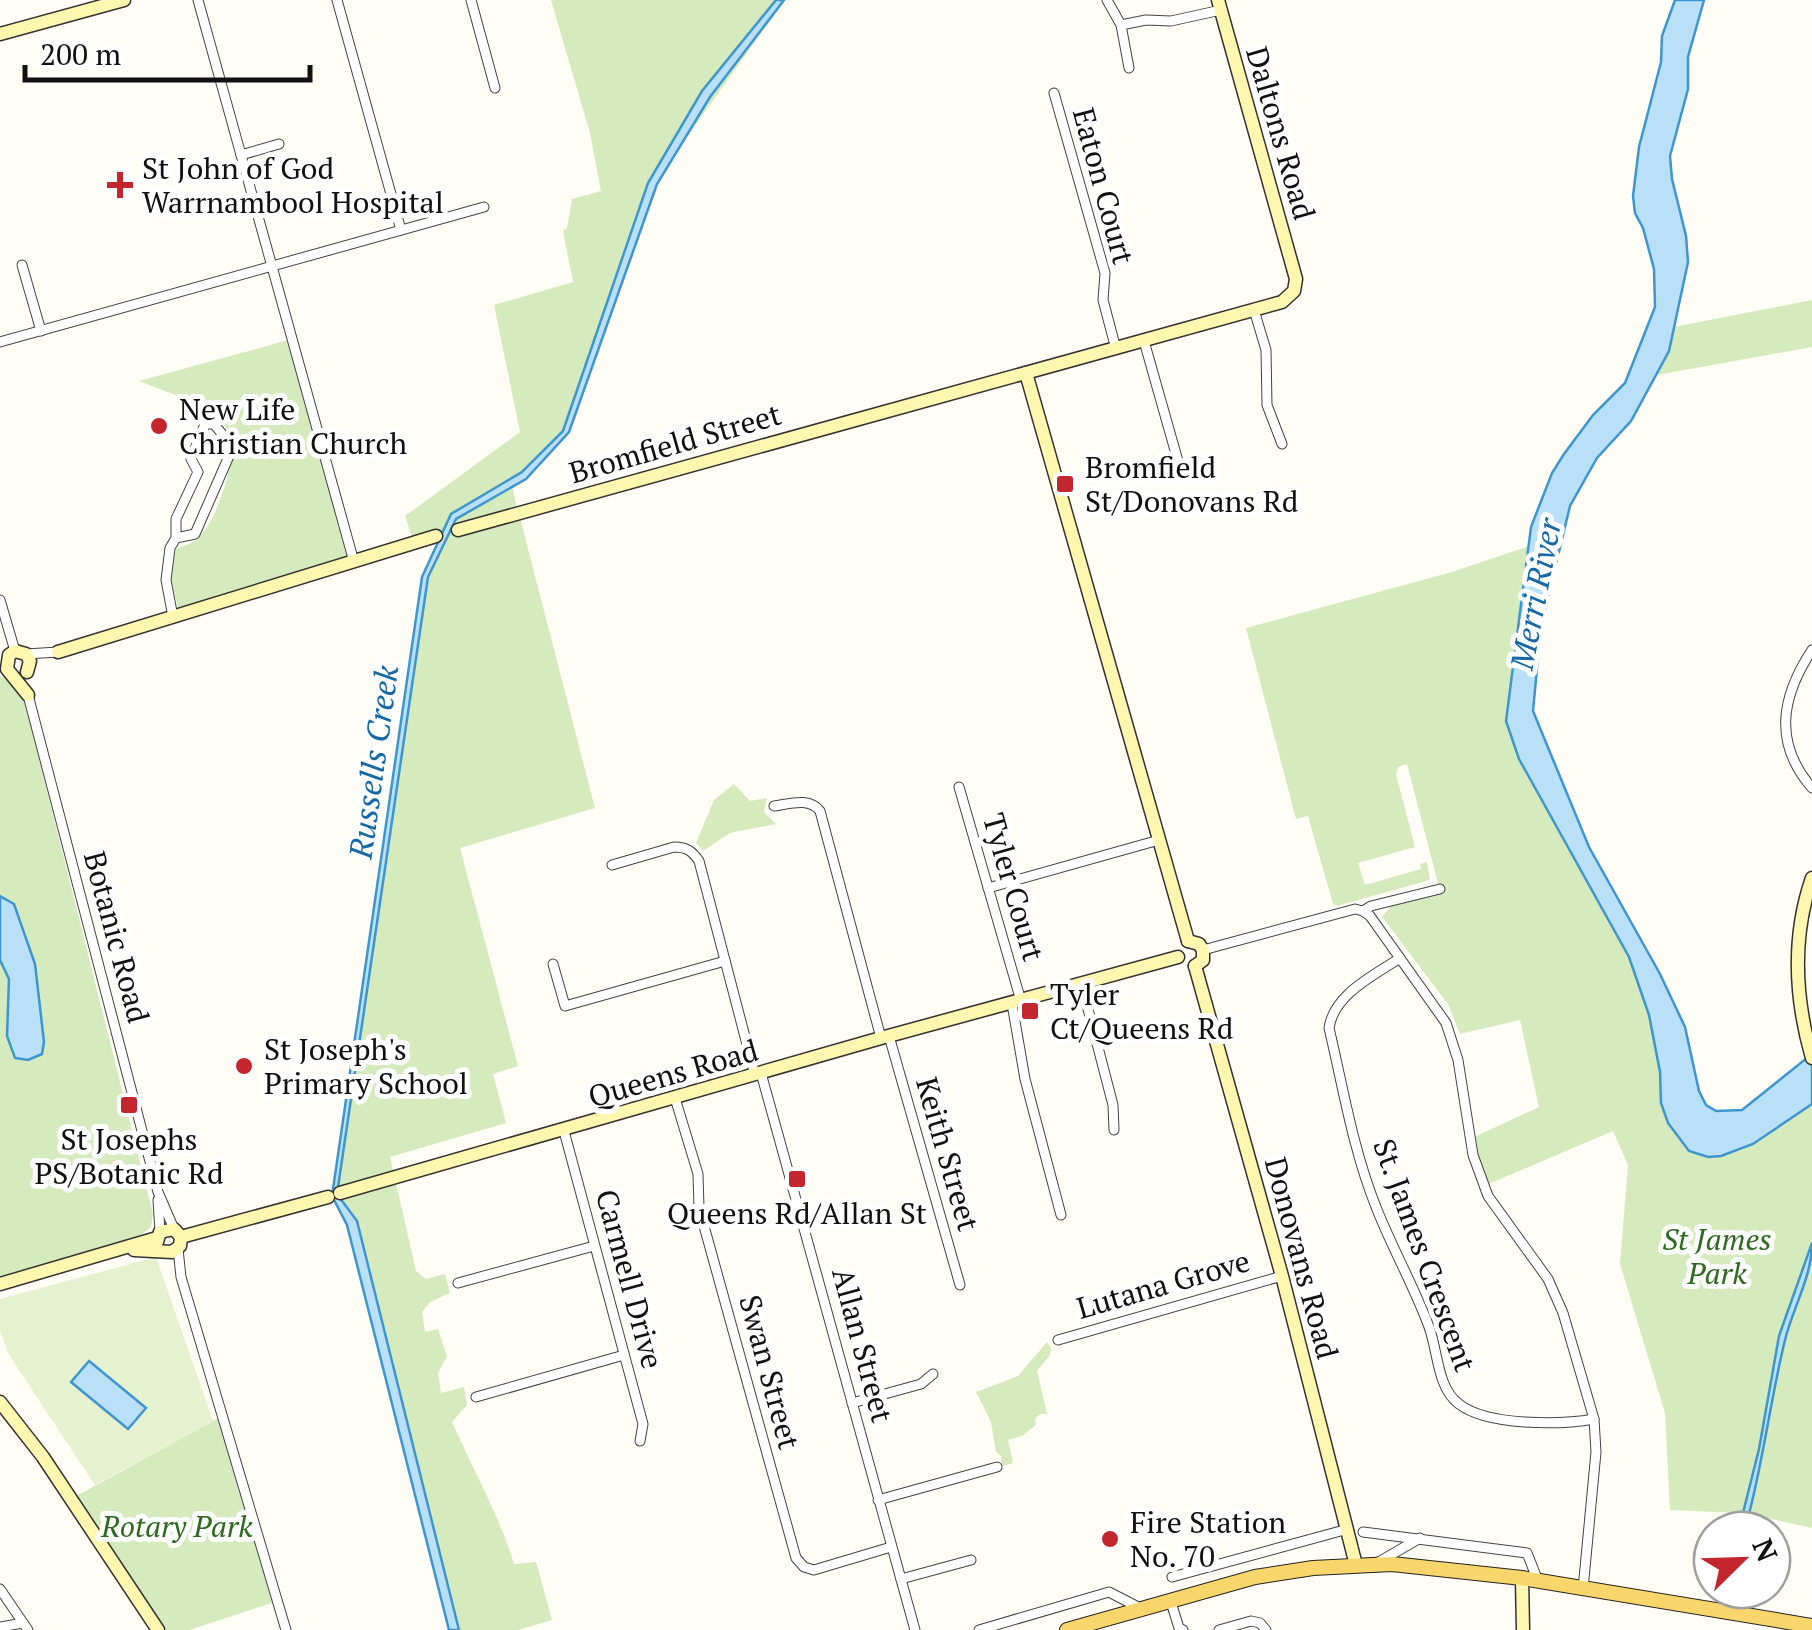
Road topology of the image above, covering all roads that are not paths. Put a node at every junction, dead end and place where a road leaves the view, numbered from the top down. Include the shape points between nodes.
1 (124, 0) edge
2 (198, 0) edge
3 (337, 0) edge
4 (471, 0) edge
5 (1107, 0) edge
6 (1220, 5) edge
7 (1121, 25) junction
8 (0, 34) edge
9 (1129, 68) dead end
10 (496, 88) dead end
11 (1054, 93) dead end
12 (279, 144) dead end
13 (241, 155) junction
14 (484, 207) dead end
15 (401, 230) junction
16 (22, 265) dead end
17 (272, 266) junction
18 (1296, 279) joint
19 (1254, 310) junction
20 (41, 330) junction
21 (1144, 341) junction
22 (0, 342) edge
23 (1116, 349) junction
24 (1026, 373) junction
25 (1282, 444) dead end
26 (1178, 461) dead end
27 (198, 472) junction
28 (219, 478) junction
29 (458, 530) joint
30 (436, 536) joint
31 (176, 538) junction
32 (354, 562) junction
33 (0, 600) edge
34 (174, 617) junction
35 (1812, 650) edge
36 (58, 652) joint
37 (14, 664) edge
38 (28, 695) joint
39 (959, 787) dead end
40 (1812, 788) edge
41 (774, 806) dead end
42 (1159, 840) junction
43 (612, 865) dead end
44 (1812, 878) edge
45 (988, 888) junction
46 (1440, 889) dead end
47 (1359, 910) junction
48 (1188, 941) junction
49 (1203, 950) junction
50 (1178, 957) junction
51 (1400, 958) junction
52 (725, 961) junction
53 (552, 964) dead end
54 (1195, 966) junction
55 (1082, 986) junction
56 (1016, 1003) junction
57 (885, 1037) junction
58 (1810, 1051) edge
59 (758, 1074) junction
60 (675, 1098) junction
61 (1114, 1130) dead end
62 (564, 1131) junction
63 (1060, 1216) dead end
64 (169, 1241) junction
65 (594, 1246) junction
66 (1282, 1276) junction
67 (458, 1282) dead end
68 (0, 1284) edge
69 (960, 1286) dead end
70 (1058, 1340) dead end
71 (624, 1355) junction
72 (933, 1374) dead end
73 (476, 1397) dead end
74 (0, 1402) edge
75 (852, 1403) junction
76 (1594, 1419) junction
77 (640, 1441) dead end
78 (999, 1468) dead end
79 (878, 1500) junction
80 (1348, 1528) junction
81 (1363, 1532) dead end
82 (1422, 1538) junction
83 (891, 1548) junction
84 (972, 1560) dead end
85 (1375, 1564) junction
86 (1356, 1566) junction
87 (1172, 1577) dead end
88 (900, 1578) junction
89 (1530, 1579) junction
90 (1583, 1589) junction
91 (0, 1590) edge
92 (1170, 1599) junction
93 (1140, 1608) junction
94 (1812, 1626) edge
95 (0, 1627) edge
96 (25, 1627) edge
97 (158, 1630) edge
98 (286, 1630) edge
99 (915, 1630) edge
100 (979, 1630) edge
101 (1067, 1630) edge
102 (1183, 1630) edge
103 (1219, 1630) edge
104 (1266, 1630) edge
105 (1523, 1630) edge

1 - 8 street
2 - 13 street
3 - 15 street
4 - 10 street
5 - 7 street
6 - 7 street via 1171,21
6 - 18 street, Daltons Road
7 - 9 street
11 - 23 street, Eaton Court via 1105,273 1103,300
12 - 13 street
13 - 17 street
14 - 15 street
15 - 17 street
16 - 20 street
17 - 20 street
17 - 32 street
18 - 19 street, Bromfield Street via 1282,302
19 - 21 street, Bromfield Street
19 - 25 street via 1266,350 1267,405
20 - 22 street
21 - 23 street, Bromfield Street
21 - 26 street
23 - 24 street, Bromfield Street
24 - 29 street, Bromfield Street
24 - 42 street
27 - 28 street
27 - 28 street via 191,459 195,444 204,424 214,424 230,444
27 - 31 street via 176,519
28 - 31 street via 195,534
29 - 30 street, Bromfield Street
30 - 32 street, Bromfield Street
31 - 34 street via 166,580
32 - 34 street, Bromfield Street
33 - 37 street, Botanic Road
34 - 36 street, Bromfield Street
35 - 40 street via 1788,696 1784,722 1795,765
36 - 37 street, Bromfield Street
37 - 38 street, Botanic Road
38 - 64 street, Botanic Road
39 - 45 street, Tyler Court
41 - 57 street, Keith Street via 806,802 820,811
42 - 45 street
42 - 48 street
43 - 52 street, Allan Street via 674,847 694,852
44 - 58 street via 1798,939
45 - 56 street, Tyler Court
46 - 47 street
47 - 49 street
47 - 51 street
48 - 49 street
48 - 50 street
49 - 54 street
50 - 54 street
50 - 55 street, Queens Road
51 - 76 street via 1446,1023 1473,1156 1488,1196 1548,1279
51 - 76 street, St. James Crescent via 1348,994 1331,1013 1329,1028 1370,1188 1436,1345 1445,1388 1468,1410 1500,1417
52 - 53 street via 565,1006
52 - 59 street, Allan Street
54 - 66 street, Donovans Road
55 - 56 street, Queens Road
55 - 61 street
56 - 57 street, Queens Road
56 - 63 street, Tyler Court via 1025,1079
57 - 59 street, Queens Road
57 - 69 street, Keith Street
59 - 60 street, Queens Road
59 - 75 street, Allan Street
60 - 62 street, Queens Road
60 - 83 street, Swan Street via 796,1558 814,1570
62 - 64 street, Queens Road
62 - 65 street, Carmell Drive
64 - 68 street, Queens Road
64 - 98 street, Botanic Road
65 - 67 street
65 - 71 street, Carmell Drive
66 - 70 street, Lutana Grove
66 - 80 street, Donovans Road
71 - 73 street
71 - 77 street, Carmell Drive via 643,1424
72 - 75 street via 921,1384
74 - 97 street
75 - 79 street, Allan Street
76 - 90 street
78 - 79 street
79 - 83 street, Allan Street
80 - 86 street, Donovans Road
80 - 87 street
81 - 82 street
82 - 85 street
82 - 89 street via 1527,1553
83 - 88 street, Allan Street
84 - 88 street
85 - 86 main road
85 - 89 main road
86 - 92 main road via 1255,1576
88 - 99 street, Allan Street
89 - 90 main road
89 - 105 street
90 - 94 main road
91 - 96 street
92 - 93 main road
92 - 102 street
93 - 100 street via 1109,1592
93 - 101 main road
95 - 96 street
103 - 104 street via 1252,1621

